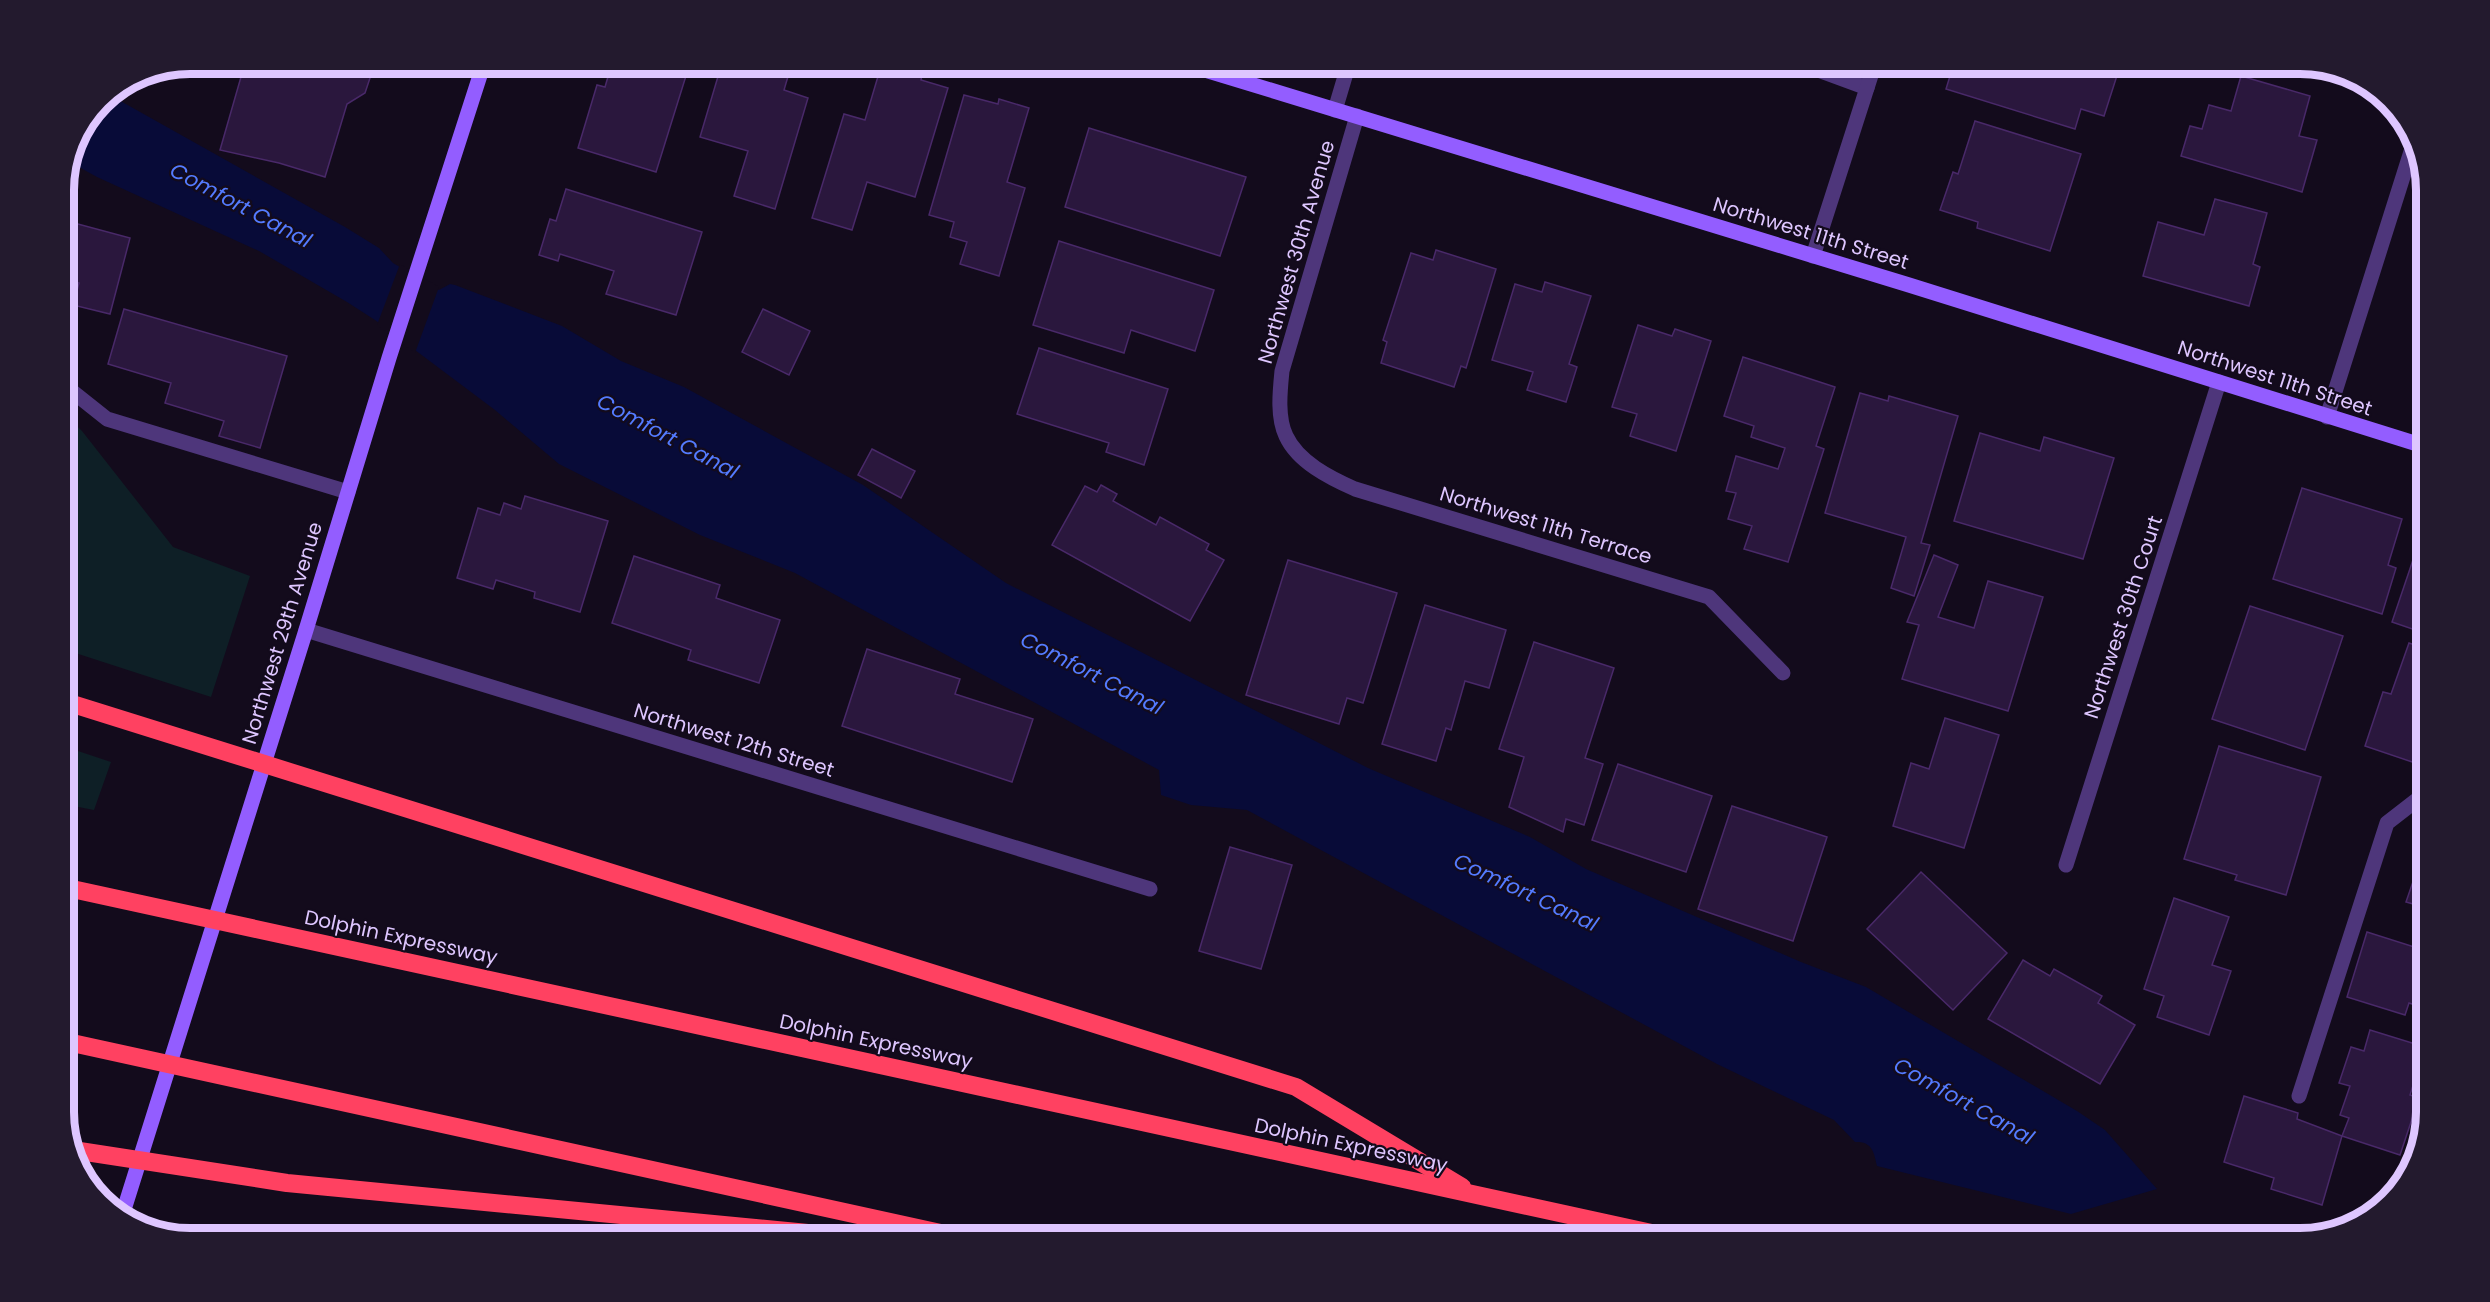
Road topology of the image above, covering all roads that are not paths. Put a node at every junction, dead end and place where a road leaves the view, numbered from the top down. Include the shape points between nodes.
1 (481, 74) edge
2 (1218, 74) edge
3 (1346, 74) edge
4 (1829, 74) edge
5 (1871, 74) edge
6 (1867, 88) junction
7 (1335, 110) junction
8 (1358, 116) junction
9 (2410, 153) edge
10 (1813, 256) junction
11 (2219, 382) junction
12 (74, 393) edge
13 (2327, 417) junction
14 (1285, 435) joint
15 (2416, 444) edge
16 (348, 492) junction
17 (306, 630) junction
18 (1783, 673) dead end
19 (74, 704) edge
20 (2416, 801) edge
21 (2066, 865) dead end
22 (74, 889) edge
23 (1150, 889) dead end
24 (74, 1043) edge
25 (2299, 1096) dead end
26 (80, 1151) edge
27 (1477, 1195) junction
28 (124, 1209) edge
29 (755, 1228) edge
30 (917, 1228) edge
31 (1628, 1228) edge

1 - 16 street, Northwest 29th Avenue
2 - 7 street, Northwest 11th Street
3 - 7 street
4 - 6 street
5 - 6 street
6 - 10 street
7 - 8 street, Northwest 11th Street
8 - 10 street, Northwest 11th Street
8 - 14 street, Northwest 30th Avenue via 1287,349 1280,396
9 - 13 street
10 - 11 street, Northwest 11th Street
11 - 13 street, Northwest 11th Street
11 - 21 street, Northwest 30th Court
12 - 16 street via 107,419
13 - 15 street, Northwest 11th Street
14 - 18 street, Northwest 11th Terrace via 1308,462 1355,489 1709,597
16 - 17 street, Northwest 29th Avenue
17 - 23 street, Northwest 12th Street
17 - 28 street, Northwest 29th Avenue
19 - 27 highway via 1296,1087
20 - 25 street via 2387,823
22 - 27 highway, Dolphin Expressway
24 - 30 highway
26 - 29 highway via 287,1183
27 - 31 highway, Dolphin Expressway

